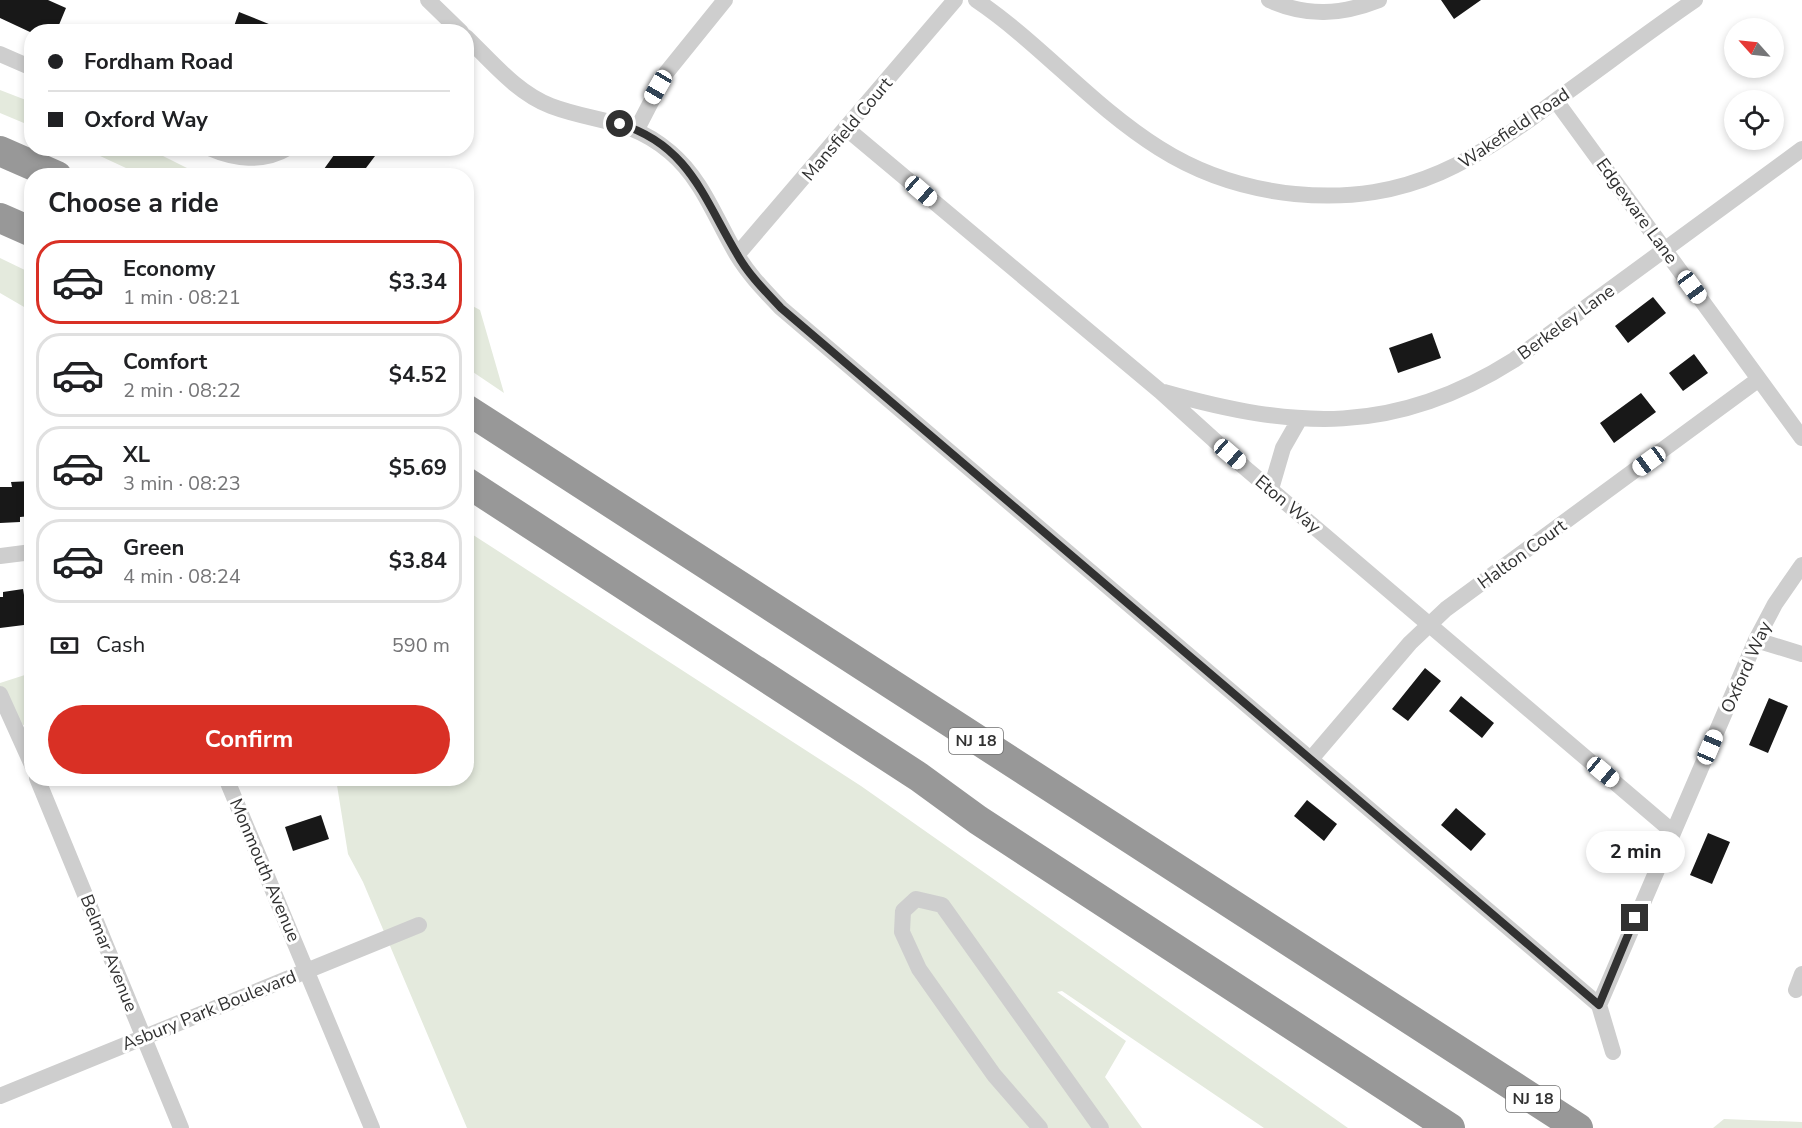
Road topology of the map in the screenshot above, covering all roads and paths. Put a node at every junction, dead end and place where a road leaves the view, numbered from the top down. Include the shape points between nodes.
1 (429, 0) edge
2 (725, 0) edge
3 (955, 0) edge
4 (976, 0) edge
5 (1269, 0) edge
6 (1379, 0) edge
7 (1695, 0) edge
8 (453, 24) edge
9 (474, 45) edge
10 (0, 54) edge
11 (24, 64) edge
12 (1556, 101) junction
13 (637, 129) junction
14 (847, 129) junction
15 (1802, 149) edge
16 (0, 151) edge
17 (240, 156) edge
18 (272, 156) edge
19 (39, 168) edge
20 (0, 218) edge
21 (24, 228) edge
22 (1665, 250) junction
23 (737, 255) junction
24 (1759, 379) junction
25 (1160, 391) junction
26 (474, 414) edge
27 (1299, 420) junction
28 (1802, 438) edge
29 (474, 487) edge
30 (1271, 489) junction
31 (24, 553) edge
32 (0, 556) edge
33 (1802, 565) edge
34 (1429, 624) junction
35 (1756, 640) junction
36 (1802, 654) edge
37 (0, 694) edge
38 (24, 747) edge
39 (1311, 759) junction
40 (40, 786) edge
41 (229, 786) edge
42 (1673, 832) junction
43 (418, 925) dead end
44 (307, 970) junction
45 (1599, 1005) junction
46 (143, 1036) junction
47 (1612, 1052) dead end
48 (0, 1096) edge
49 (181, 1128) edge
50 (372, 1128) edge
51 (1040, 1128) edge
52 (1101, 1128) edge
53 (1450, 1128) edge
54 (1578, 1128) edge

1 - 8 street
2 - 13 street via 666,73
3 - 14 street, Mansfield Court
4 - 12 street, Wakefield Road via 1158,147 1212,175 1272,192 1350,196 1419,182 1481,154
5 - 6 street via 1292,9 1324,14
7 - 12 street, Wakefield Road
9 - 13 street via 511,81 538,100
10 - 11 street
12 - 22 street, Edgeware Lane
13 - 23 street via 669,151 697,180
14 - 23 street, Mansfield Court
14 - 25 street, Eton Way
15 - 22 street, Berkeley Lane
16 - 19 highway
17 - 18 street
20 - 21 highway
22 - 24 street, Edgeware Lane
22 - 27 street, Berkeley Lane via 1514,360 1471,385 1392,412
23 - 39 street via 781,308
24 - 28 street, Edgeware Lane
24 - 34 street, Halton Court
25 - 27 street, Berkeley Lane
25 - 30 street, Eton Way
26 - 54 highway, NJ 18
27 - 30 street via 1283,448
29 - 53 highway
30 - 34 street, Eton Way
31 - 32 street
33 - 35 street, Oxford Way
34 - 39 street, Halton Court
34 - 42 street, Eton Way
35 - 36 street
35 - 42 street, Oxford Way
37 - 38 street
39 - 45 street
40 - 46 street, Belmar Avenue
41 - 44 street, Monmouth Avenue
42 - 45 street, Oxford Way
43 - 44 street, Asbury Park Boulevard
44 - 46 street, Asbury Park Boulevard
44 - 50 street, Monmouth Avenue
45 - 47 street
46 - 48 street, Asbury Park Boulevard
46 - 49 street, Belmar Avenue
51 - 52 street via 994,1075 919,969 902,932 903,911 916,899 942,905

